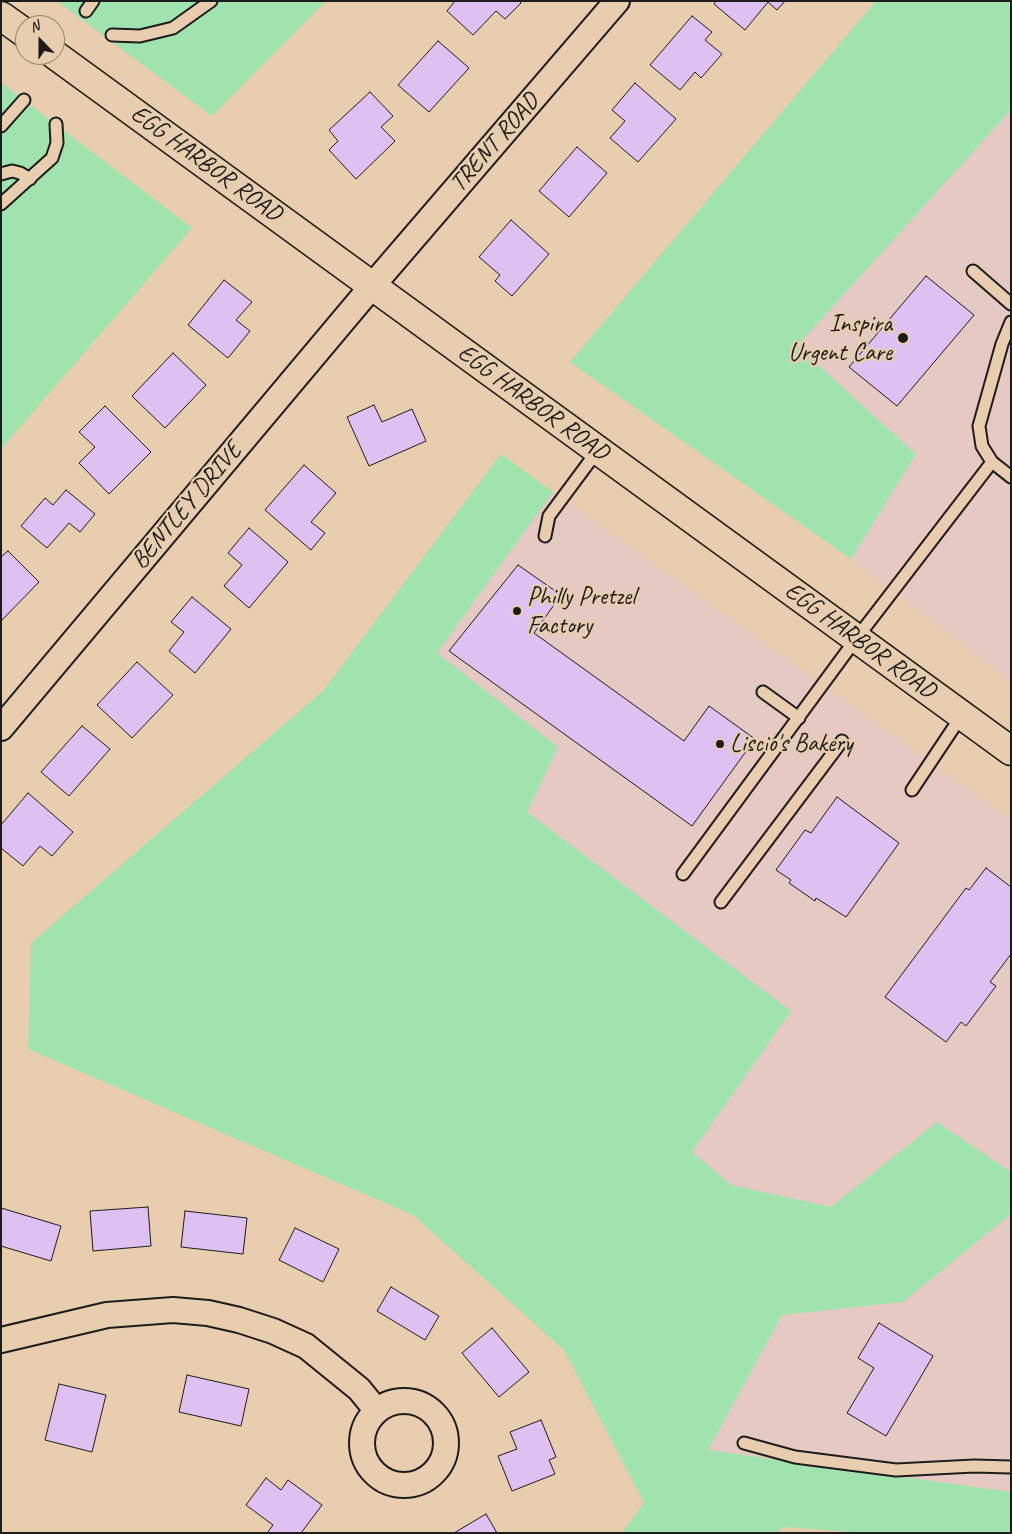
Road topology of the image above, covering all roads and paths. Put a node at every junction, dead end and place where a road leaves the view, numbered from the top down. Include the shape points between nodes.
1 (211, 1) edge
2 (617, 1) edge
3 (1, 16) edge
4 (15, 26) edge
5 (112, 35) dead end
6 (65, 62) edge
7 (24, 100) dead end
8 (56, 124) dead end
9 (1, 126) edge
10 (1, 174) edge
11 (30, 179) junction
12 (1, 204) edge
13 (973, 271) dead end
14 (373, 285) junction
15 (1011, 304) edge
16 (1011, 322) edge
17 (598, 450) junction
18 (992, 462) junction
19 (1011, 477) edge
20 (545, 536) dead end
21 (856, 638) junction
22 (763, 692) dead end
23 (962, 715) junction
24 (799, 718) junction
25 (1, 728) edge
26 (842, 741) dead end
27 (1011, 751) edge
28 (912, 790) dead end
29 (683, 874) dead end
30 (721, 902) dead end
31 (1, 1340) edge
32 (377, 1411) dead end
33 (744, 1443) dead end
34 (1011, 1467) edge

1 - 5 lane via 174,28 140,36
2 - 14 street, TRENT ROAD
3 - 4 main road
6 - 14 main road, EGG HARBOR ROAD
7 - 9 lane
8 - 11 lane via 56,150
10 - 11 lane via 12,171
11 - 12 lane
13 - 15 lane
14 - 17 main road, EGG HARBOR ROAD
14 - 25 street, BENTLEY DRIVE
16 - 18 lane via 979,426 982,446
17 - 20 lane via 549,516
17 - 21 main road, EGG HARBOR ROAD
18 - 19 lane
18 - 21 lane
21 - 23 main road, EGG HARBOR ROAD
21 - 24 lane
22 - 24 lane
23 - 27 main road, EGG HARBOR ROAD
23 - 28 lane
24 - 29 lane
26 - 30 lane
31 - 32 street via 107,1315 173,1310 208,1313 273,1331 306,1346 359,1389
33 - 34 lane via 795,1457 896,1470

